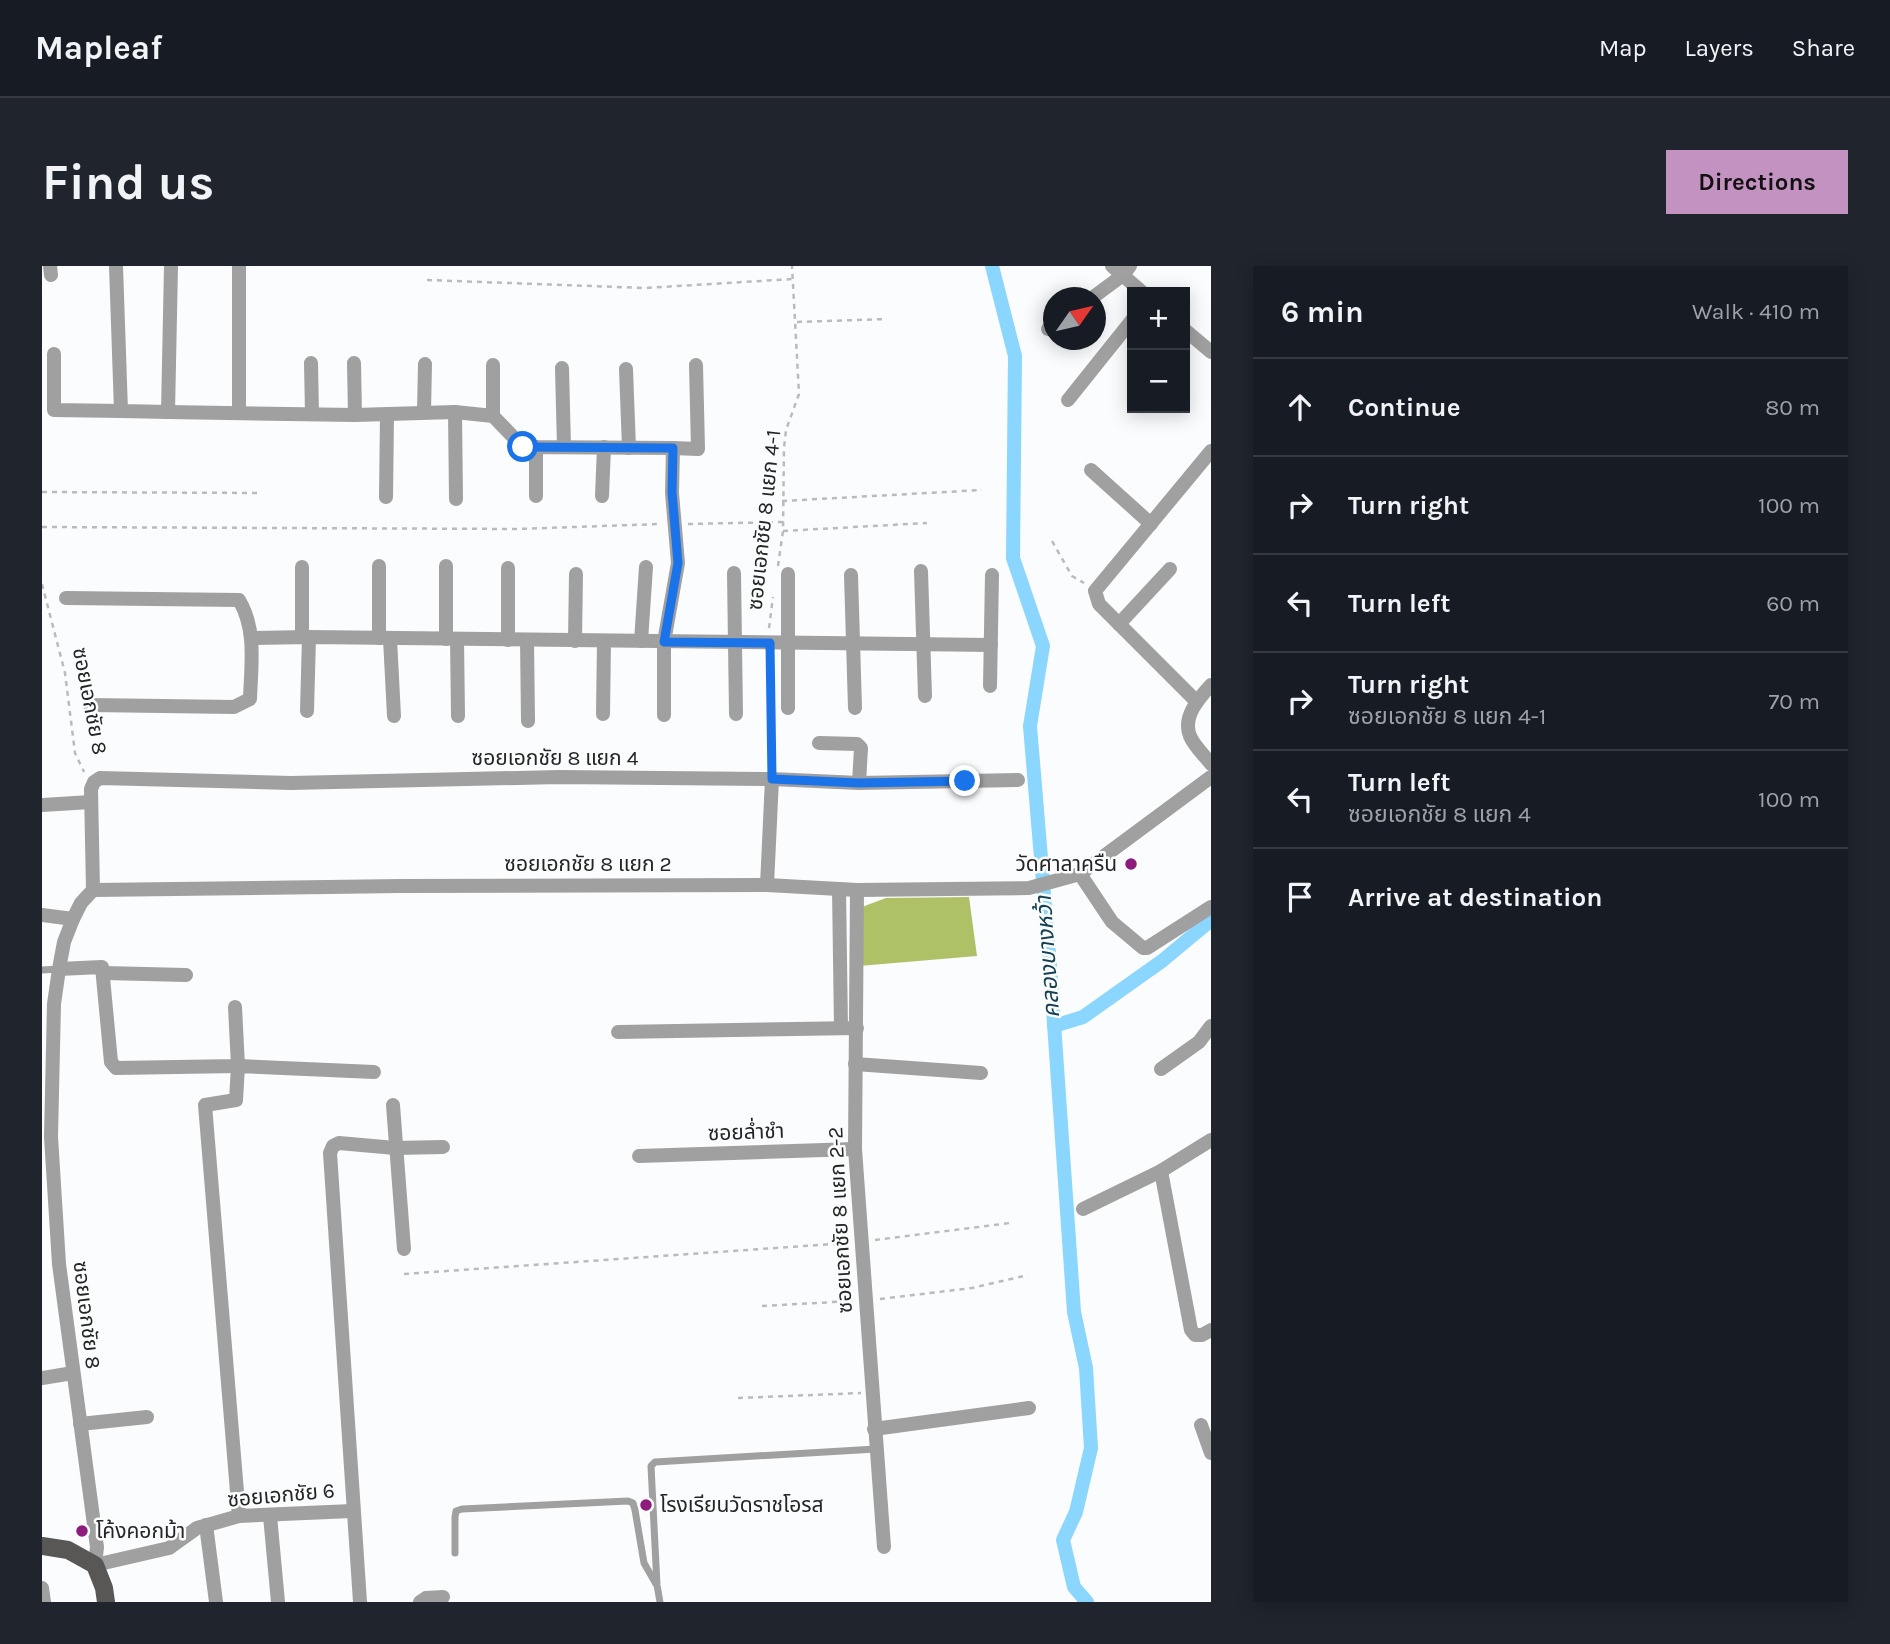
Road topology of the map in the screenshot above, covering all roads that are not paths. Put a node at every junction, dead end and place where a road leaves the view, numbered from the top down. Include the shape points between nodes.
1 (117, 266) edge
2 (172, 266) edge
3 (239, 266) edge
4 (1122, 269) edge
5 (1103, 287) edge
6 (1138, 287) edge
7 (1127, 326) edge
8 (1190, 334) edge
9 (1209, 347) edge
10 (54, 354) dead end
11 (311, 363) dead end
12 (354, 363) dead end
13 (425, 364) dead end
14 (493, 365) dead end
15 (696, 365) dead end
16 (562, 368) dead end
17 (626, 369) dead end
18 (1068, 400) dead end
19 (121, 411) junction
20 (168, 412) junction
21 (239, 412) junction
22 (424, 412) junction
23 (455, 412) junction
24 (312, 414) junction
25 (387, 414) junction
26 (355, 415) junction
27 (493, 416) junction
28 (536, 447) junction
29 (564, 447) junction
30 (604, 447) junction
31 (629, 448) junction
32 (673, 448) junction
33 (1211, 452) edge
34 (1091, 470) dead end
35 (536, 496) dead end
36 (602, 496) dead end
37 (386, 497) dead end
38 (456, 499) dead end
39 (1151, 524) junction
40 (379, 566) dead end
41 (446, 566) dead end
42 (302, 567) dead end
43 (646, 567) dead end
44 (508, 568) dead end
45 (1170, 569) dead end
46 (921, 570) dead end
47 (576, 573) dead end
48 (734, 573) dead end
49 (782, 574) road end
50 (852, 575) dead end
51 (992, 575) dead end
52 (66, 598) dead end
53 (1119, 624) junction
54 (306, 637) junction
55 (252, 638) junction
56 (385, 638) junction
57 (452, 639) junction
58 (508, 640) junction
59 (527, 640) junction
60 (575, 640) junction
61 (604, 641) junction
62 (641, 641) junction
63 (664, 642) junction
64 (735, 642) junction
65 (788, 643) junction
66 (853, 644) junction
67 (923, 645) junction
68 (991, 645) junction
69 (1211, 685) edge
70 (990, 686) dead end
71 (925, 696) dead end
72 (1196, 701) junction
73 (90, 705) dead end
74 (788, 708) dead end
75 (855, 708) dead end
76 (307, 711) dead end
77 (603, 714) dead end
78 (736, 714) dead end
79 (664, 715) dead end
80 (394, 716) dead end
81 (458, 716) dead end
82 (528, 721) dead end
83 (819, 743) dead end
84 (1211, 764) edge
85 (1211, 777) edge
86 (772, 779) junction
87 (1018, 780) dead end
88 (94, 782) joint
89 (859, 783) junction
90 (91, 803) junction
91 (42, 805) edge
92 (1080, 874) junction
93 (767, 885) junction
94 (839, 889) junction
95 (93, 890) junction
96 (857, 890) junction
97 (1211, 907) edge
98 (42, 915) edge
99 (73, 919) junction
100 (42, 970) edge
101 (59, 970) junction
102 (104, 973) junction
103 (186, 975) dead end
104 (235, 1007) dead end
105 (1211, 1026) edge
106 (841, 1028) junction
107 (857, 1028) junction
108 (618, 1032) dead end
109 (48, 1037) edge
110 (855, 1063) junction
111 (237, 1066) junction
112 (1161, 1069) dead end
113 (374, 1072) dead end
114 (981, 1073) dead end
115 (393, 1105) dead end
116 (1211, 1140) edge
117 (395, 1147) junction
118 (443, 1147) dead end
119 (855, 1149) junction
120 (639, 1156) dead end
121 (1161, 1171) junction
122 (1083, 1209) dead end
123 (404, 1249) dead end
124 (1211, 1330) edge
125 (73, 1373) junction
126 (42, 1378) edge
127 (1029, 1408) dead end
128 (147, 1416) dead end
129 (80, 1424) junction
130 (1201, 1425) dead end
131 (874, 1429) junction
132 (876, 1448) junction
133 (1211, 1453) edge
134 (352, 1511) junction
135 (239, 1516) junction
136 (270, 1516) junction
137 (206, 1525) junction
138 (42, 1546) edge
139 (884, 1547) dead end
140 (455, 1553) dead end
141 (95, 1565) junction
142 (657, 1585) junction
143 (42, 1588) edge
144 (443, 1597) dead end
145 (44, 1602) edge
146 (106, 1602) edge
147 (216, 1602) edge
148 (278, 1602) edge
149 (360, 1602) edge
150 (420, 1602) edge
151 (660, 1602) edge

1 - 19 street
2 - 20 street
3 - 21 street
4 - 5 street
4 - 6 street
7 - 18 street
8 - 9 street
10 - 19 street via 54,410
11 - 24 street
12 - 26 street
13 - 22 street
14 - 27 street
15 - 32 street via 698,449
16 - 29 street
17 - 31 street
19 - 20 street
20 - 21 street
21 - 24 street
22 - 23 street
22 - 25 street
23 - 27 street
23 - 38 street
24 - 26 street
25 - 26 street
25 - 37 street
27 - 28 street via 523,447
28 - 29 street
28 - 35 street
29 - 30 street
30 - 31 street
30 - 36 street
31 - 32 street
32 - 63 street via 678,563
33 - 39 street
34 - 39 street
39 - 53 street via 1096,591 1099,604
40 - 56 street
41 - 57 street
42 - 54 street
43 - 62 street
44 - 58 street
45 - 53 street
46 - 67 street
47 - 60 street
48 - 64 street
49 - 65 street
50 - 66 street
51 - 68 street
52 - 55 street via 239,600
53 - 72 street
54 - 55 street
54 - 56 street
54 - 76 street
55 - 73 street via 250,699 234,707
56 - 57 street
56 - 80 street
57 - 58 street
57 - 81 street
58 - 59 street
59 - 60 street
59 - 82 street
60 - 61 street
61 - 62 street
61 - 77 street
62 - 63 street
63 - 64 street
63 - 79 street
64 - 65 street
64 - 78 street
65 - 66 street
65 - 74 street
66 - 67 street
66 - 75 street
67 - 68 street
67 - 71 street
68 - 70 street
69 - 72 street
72 - 84 street via 1189,735
83 - 89 street via 857,744 861,748
85 - 92 street
86 - 88 street, ซอยเอกชัย 8 แยก 4 via 559,777 291,783 100,778
86 - 89 street, ซอยเอกชัย 8 แยก 4
86 - 93 street
87 - 89 street, ซอยเอกชัย 8 แยก 4
88 - 90 street, ซอยเอกชัย 8
90 - 91 street
90 - 95 street, ซอยเอกชัย 8
92 - 96 street, ซอยเอกชัย 8 แยก 2 via 1029,888
92 - 97 street via 1112,922 1138,947 1147,948
93 - 94 street, ซอยเอกชัย 8 แยก 2
93 - 95 street, ซอยเอกชัย 8 แยก 2
94 - 96 street, ซอยเอกชัย 8 แยก 2
94 - 106 street
95 - 99 street, ซอยเอกชัย 8
96 - 107 street, ซอยเอกชัย 8 แยก 2-2
98 - 99 street
99 - 101 street, ซอยเอกชัย 8
100 - 101 lane
101 - 102 street via 100,965
101 - 109 street, ซอยเอกชัย 8
102 - 103 street
102 - 111 street via 111,1062 116,1068
104 - 111 street
105 - 112 street via 1199,1042
106 - 107 street
106 - 108 street
107 - 110 street, ซอยเอกชัย 8 แยก 2-2
109 - 125 street, ซอยเอกชัย 8 via 59,1264
110 - 114 street
110 - 119 street, ซอยเอกชัย 8 แยก 2-2
111 - 113 street
111 - 135 street via 238,1098 205,1107
115 - 117 street
116 - 121 street
117 - 118 street
117 - 123 street
117 - 134 street via 339,1143 330,1153
119 - 120 street, ซอยล่ำชำ
119 - 131 street, ซอยเอกชัย 8 แยก 2-2
121 - 122 street
121 - 124 street via 1191,1330 1195,1335
125 - 126 street
125 - 129 street, ซอยเอกชัย 8
127 - 131 street
128 - 129 street
129 - 141 street, ซอยเอกชัย 8 via 97,1548
130 - 133 street
131 - 132 street, ซอยเอกชัย 8 แยก 2-2
132 - 139 street, ซอยเอกชัย 8 แยก 2-2
132 - 142 lane via 655,1462 651,1466
134 - 136 street, ซอยเอกชัย 6
134 - 149 street
135 - 136 street, ซอยเอกชัย 6
135 - 137 street, ซอยเอกชัย 6
136 - 148 street
137 - 141 street, ซอยเอกชัย 6 via 169,1548
137 - 147 street
138 - 141 main road via 68,1550
140 - 142 lane via 455,1517 462,1509 628,1501 635,1510 645,1563
141 - 146 main road
142 - 151 lane
143 - 145 street
144 - 150 street

